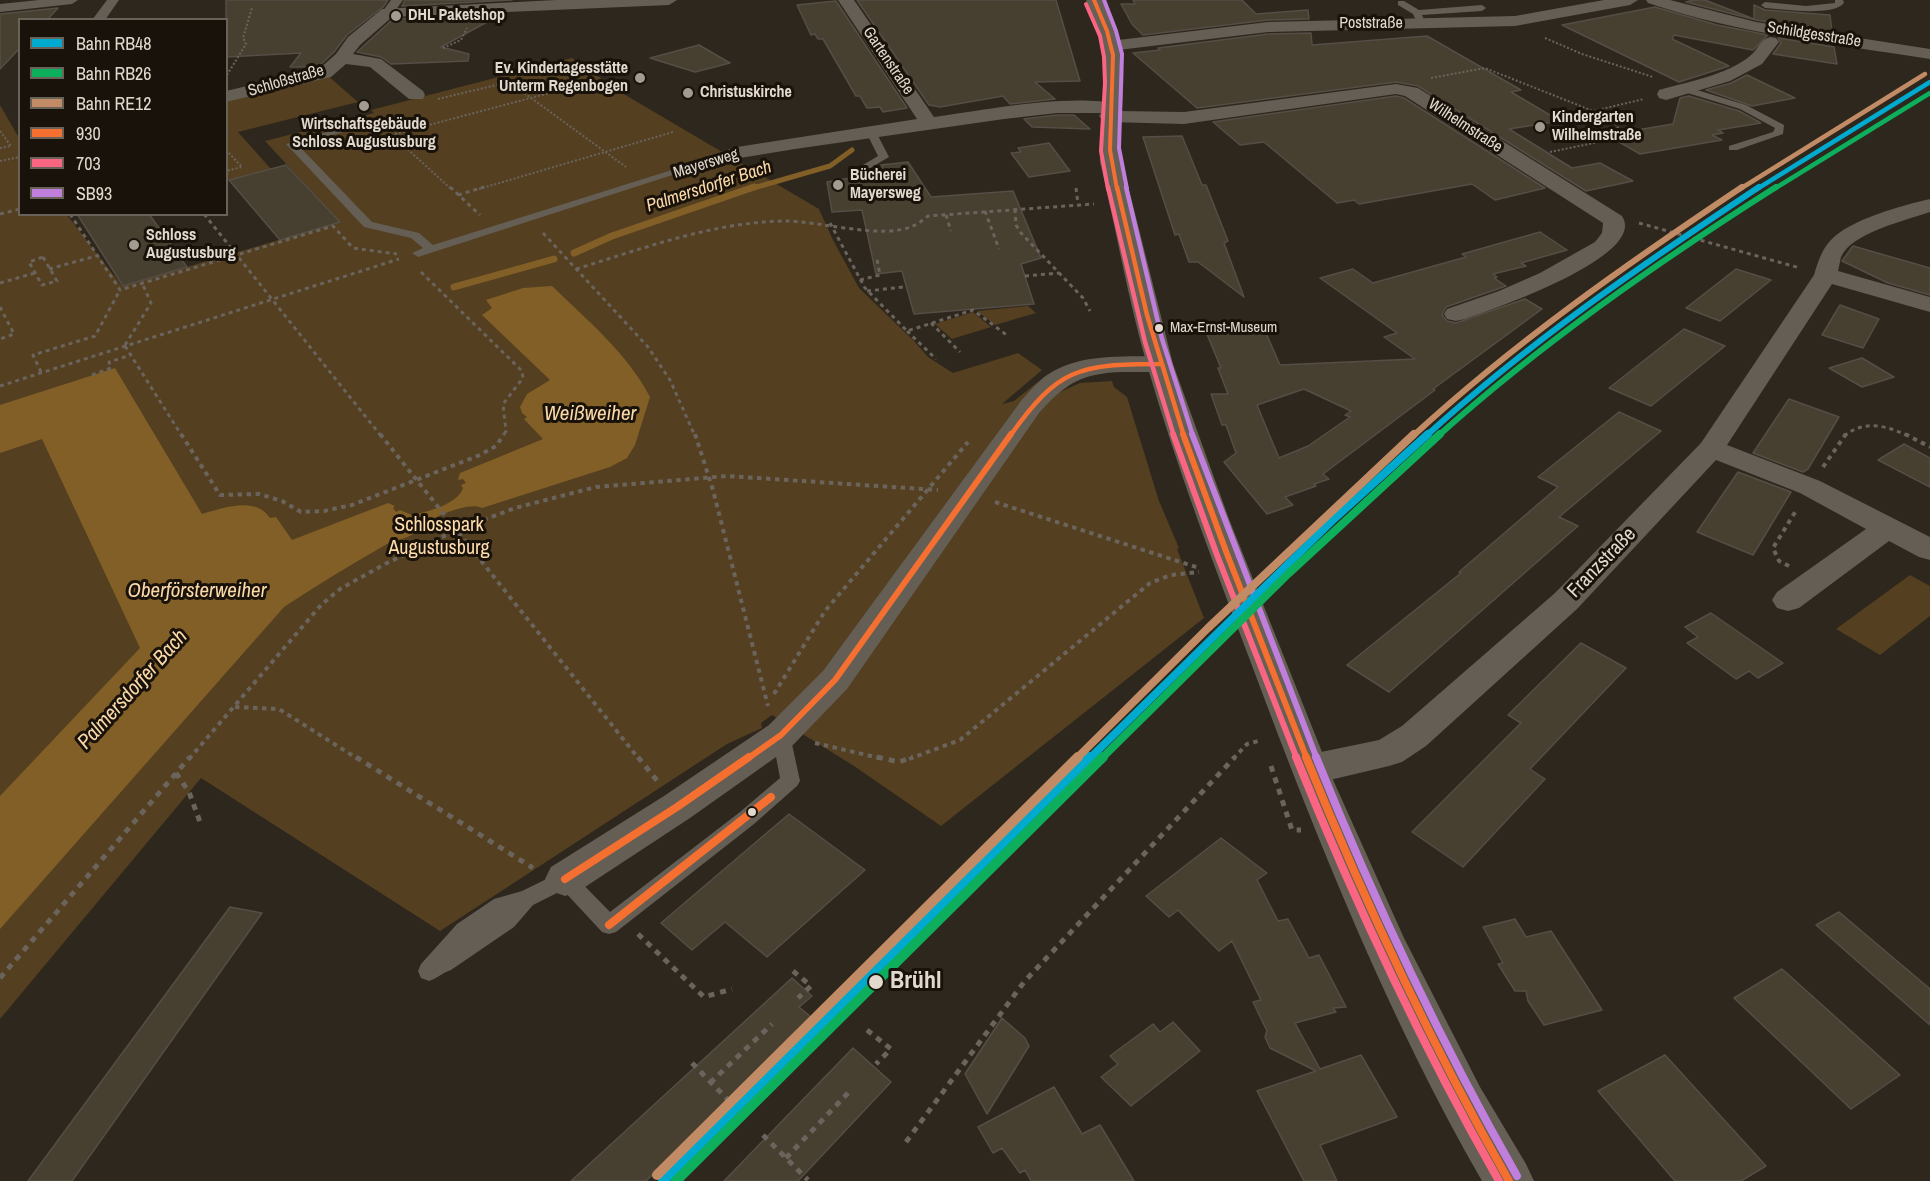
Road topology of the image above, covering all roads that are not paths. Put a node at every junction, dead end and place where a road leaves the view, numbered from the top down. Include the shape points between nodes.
1 (72, 0) edge
2 (113, 0) edge
3 (669, 0) edge
4 (846, 0) edge
5 (1094, 0) edge
6 (1630, 0) edge
7 (1654, 0) edge
8 (1839, 0) edge
9 (1401, 3) dead end
10 (1765, 4) dead end
11 (392, 6) edge
12 (0, 8) edge
13 (1482, 8) dead end
14 (1699, 14) junction
15 (100, 18) edge
16 (1419, 18) junction
17 (1770, 42) junction
18 (1110, 46) junction
19 (1930, 54) edge
20 (342, 58) junction
21 (1900, 64) dead end
22 (1679, 91) joint
23 (416, 95) road end
24 (228, 97) edge
25 (1110, 112) junction
26 (383, 120) road end
27 (929, 123) junction
28 (871, 132) junction
29 (1733, 148) dead end
30 (714, 160) joint
31 (867, 167) dead end
32 (1930, 205) edge
33 (431, 249) junction
34 (418, 253) road end
35 (1826, 275) junction
36 (1930, 305) edge
37 (1456, 314) dead end
38 (1160, 364) junction
39 (1711, 448) junction
40 (1888, 527) junction
41 (1930, 550) edge
42 (1788, 600) dead end
43 (774, 719) junction
44 (1310, 767) junction
45 (550, 874) junction
46 (526, 899) dead end
47 (1509, 1181) edge

1 - 12 street
2 - 15 street
3 - 11 street
4 - 27 street, Gartenstraße
5 - 18 main road
6 - 16 street, Poststraße via 1515,21
7 - 14 street, Schildgesstraße
8 - 10 lane via 1838,5 1817,9
9 - 16 lane
11 - 20 street, Schloßstraße via 354,41
13 - 16 lane
14 - 17 street, Schildgesstraße via 1727,31
14 - 19 street, Schildgesstraße
16 - 18 street, Poststraße via 1268,27
17 - 21 street, Schildgesstraße
17 - 22 street via 1756,60 1724,77
18 - 25 main road via 1114,62
20 - 23 street via 375,63
20 - 24 street, Schloßstraße via 318,75
22 - 29 lane via 1743,107 1780,127 1778,134 1770,138
25 - 27 street, Mayersweg via 1081,106 1044,108
25 - 37 street, Wilhelmstraße via 1184,118 1396,89 1411,92 1614,221 1613,233 1603,247 1548,278
25 - 38 main road via 1111,162
26 - 33 lane via 291,144 368,225 415,234
27 - 28 street, Mayersweg
28 - 30 street, Mayersweg
28 - 31 lane via 884,157
30 - 33 lane, Mayersweg
32 - 35 street, Franzstraße via 1861,229 1839,244 1830,257
33 - 34 lane, Mayersweg
35 - 36 street
35 - 39 street, Franzstraße
38 - 43 street via 1108,365 1064,375 1053,383 1030,407 835,680
38 - 44 main road via 1213,519
39 - 40 street via 1809,487
39 - 44 street, Franzstraße via 1566,601 1414,735 1389,752
40 - 41 street
40 - 42 street
43 - 45 street via 677,807
43 - 45 lane via 790,781 609,925
44 - 47 main road via 1386,947 1463,1103
45 - 46 lane

